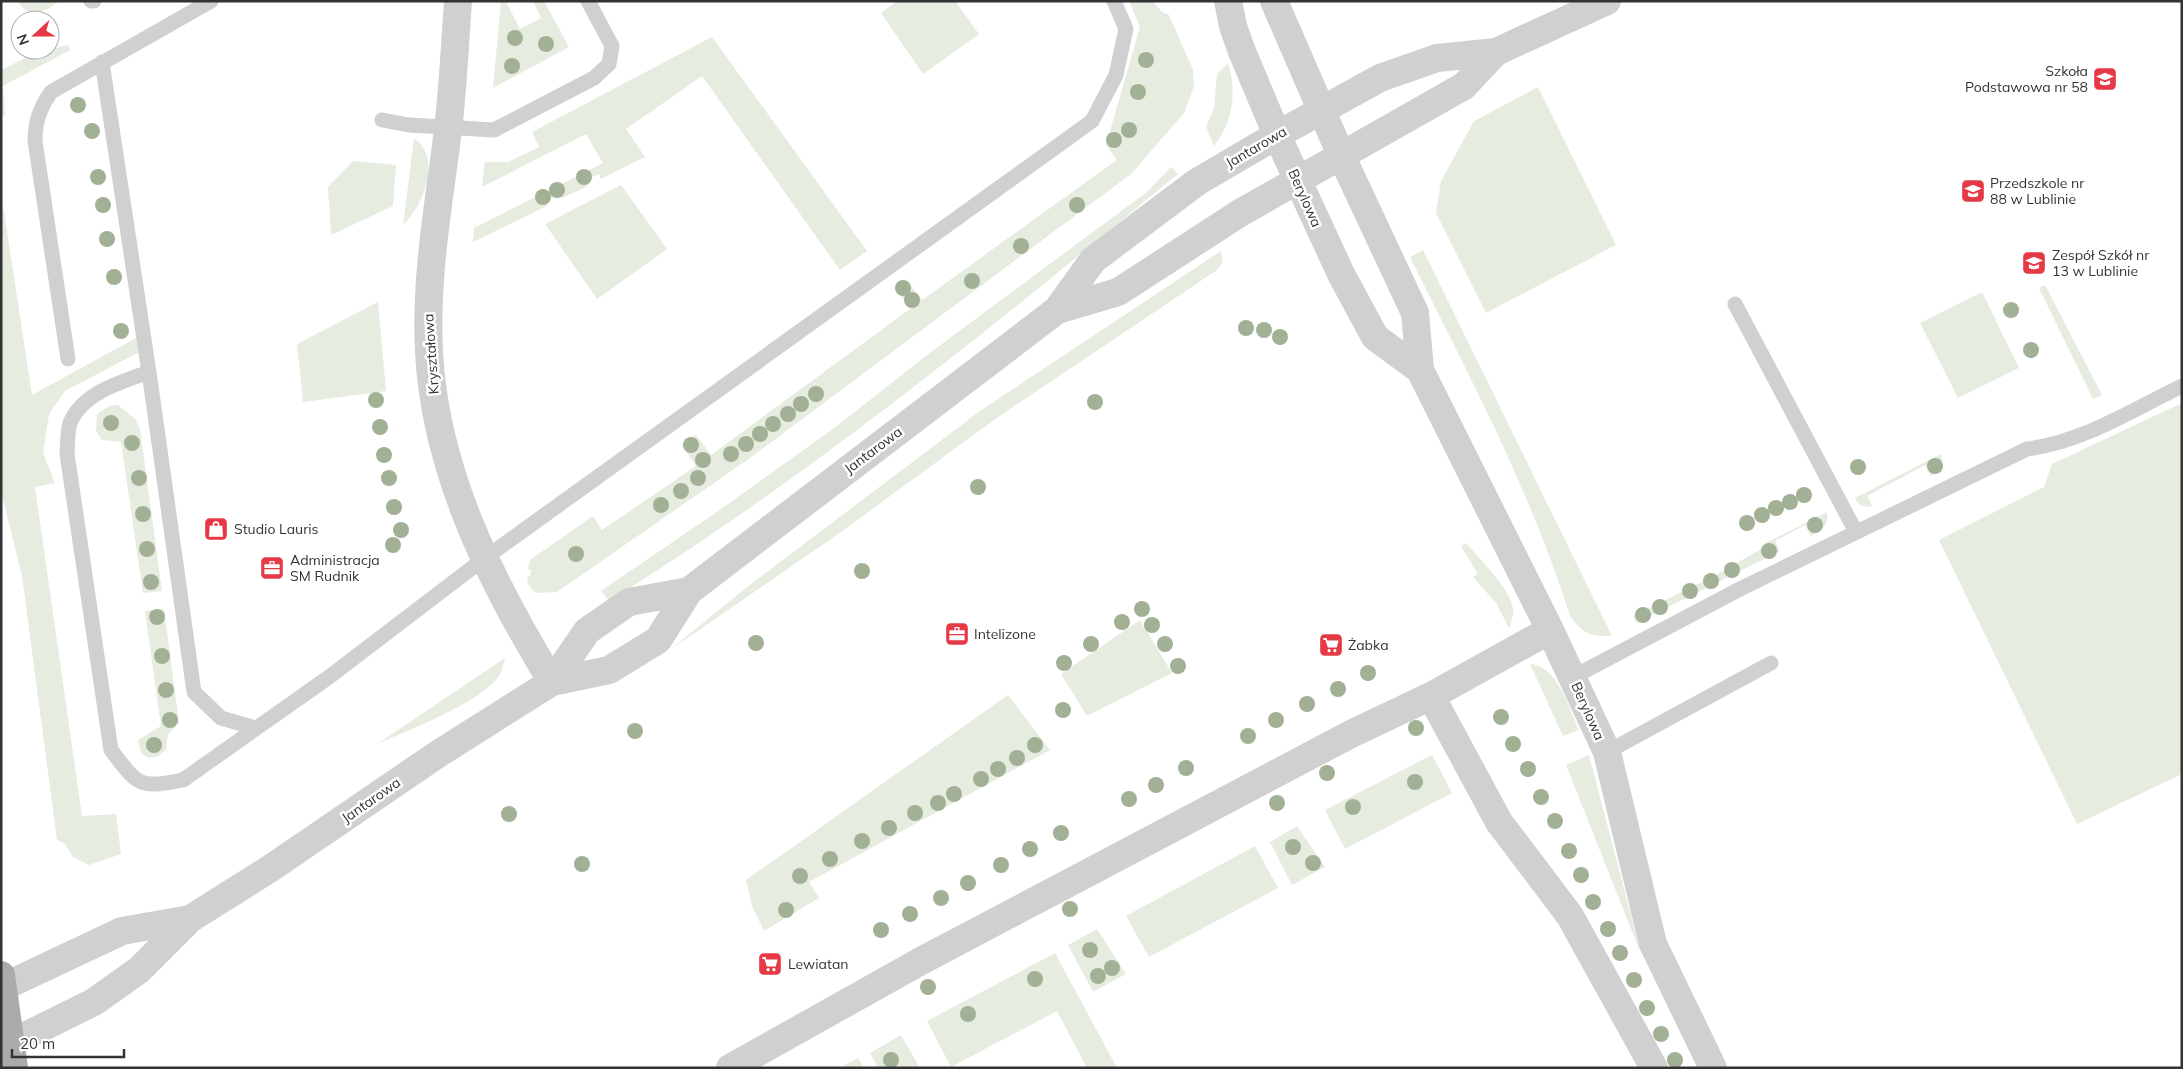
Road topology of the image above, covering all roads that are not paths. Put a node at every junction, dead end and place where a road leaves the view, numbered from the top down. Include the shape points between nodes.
1 (211, 1) edge
2 (458, 1) edge
3 (588, 1) edge
4 (1114, 1) edge
5 (1228, 1) edge
6 (1274, 1) edge
7 (1607, 1) edge
8 (1496, 52) junction
9 (102, 62) junction
10 (1322, 110) junction
11 (382, 120) dead end
12 (448, 128) junction
13 (1277, 135) junction
14 (1341, 155) junction
15 (1298, 180) junction
16 (1734, 304) dead end
17 (1057, 310) junction
18 (68, 359) dead end
19 (1420, 370) junction
20 (149, 372) junction
21 (2182, 386) edge
22 (1856, 532) junction
23 (485, 558) junction
24 (689, 591) junction
25 (1550, 630) junction
26 (1771, 663) dead end
27 (1573, 677) junction
28 (552, 682) junction
29 (1431, 696) junction
30 (256, 728) junction
31 (1607, 752) junction
32 (190, 919) junction
33 (2, 981) edge
34 (12, 1056) edge
35 (730, 1068) edge
36 (1654, 1068) edge
37 (1713, 1068) edge

1 - 9 lane
2 - 12 street, Kryształowa
3 - 12 lane via 612,46 609,64 603,72 494,130
4 - 23 lane via 1126,29 1116,75 1092,121
5 - 13 street, Berylowa via 1233,26
6 - 10 street, Berylowa
7 - 8 street, Jantarowa
8 - 10 street, Jantarowa via 1437,58 1380,78
8 - 14 street, Jantarowa via 1464,86
9 - 18 lane via 51,92 40,108 35,126 34,141
9 - 20 lane
10 - 13 street, Jantarowa
10 - 14 street, Berylowa
11 - 12 lane
12 - 23 street, Kryształowa via 429,278 429,354 437,415 448,460 464,510
13 - 15 street, Berylowa
13 - 17 street, Jantarowa via 1204,178 1093,260
14 - 15 street, Jantarowa
14 - 19 street, Berylowa via 1415,313
15 - 17 street, Jantarowa via 1118,292
15 - 19 street, Berylowa via 1330,254 1375,337
16 - 22 lane
17 - 24 street, Jantarowa
19 - 25 street, Berylowa
20 - 30 lane via 194,692 221,718
20 - 30 lane via 118,383 86,400 70,423 67,454 111,750 133,779 155,786 183,780
21 - 22 lane via 2078,437 2027,449
22 - 27 lane
23 - 28 street, Kryształowa
23 - 30 lane via 329,677
24 - 28 street, Jantarowa via 658,640 609,670
24 - 28 street, Jantarowa via 629,602 587,631
25 - 27 street, Berylowa
25 - 29 street
26 - 31 lane
27 - 31 street, Berylowa
28 - 32 street, Jantarowa
29 - 35 street via 1351,734 921,961
29 - 36 street via 1499,822 1570,916
31 - 37 street, Berylowa via 1653,944
32 - 33 street, Jantarowa via 122,931
32 - 34 street, Jantarowa via 139,970
33 - 34 main road

